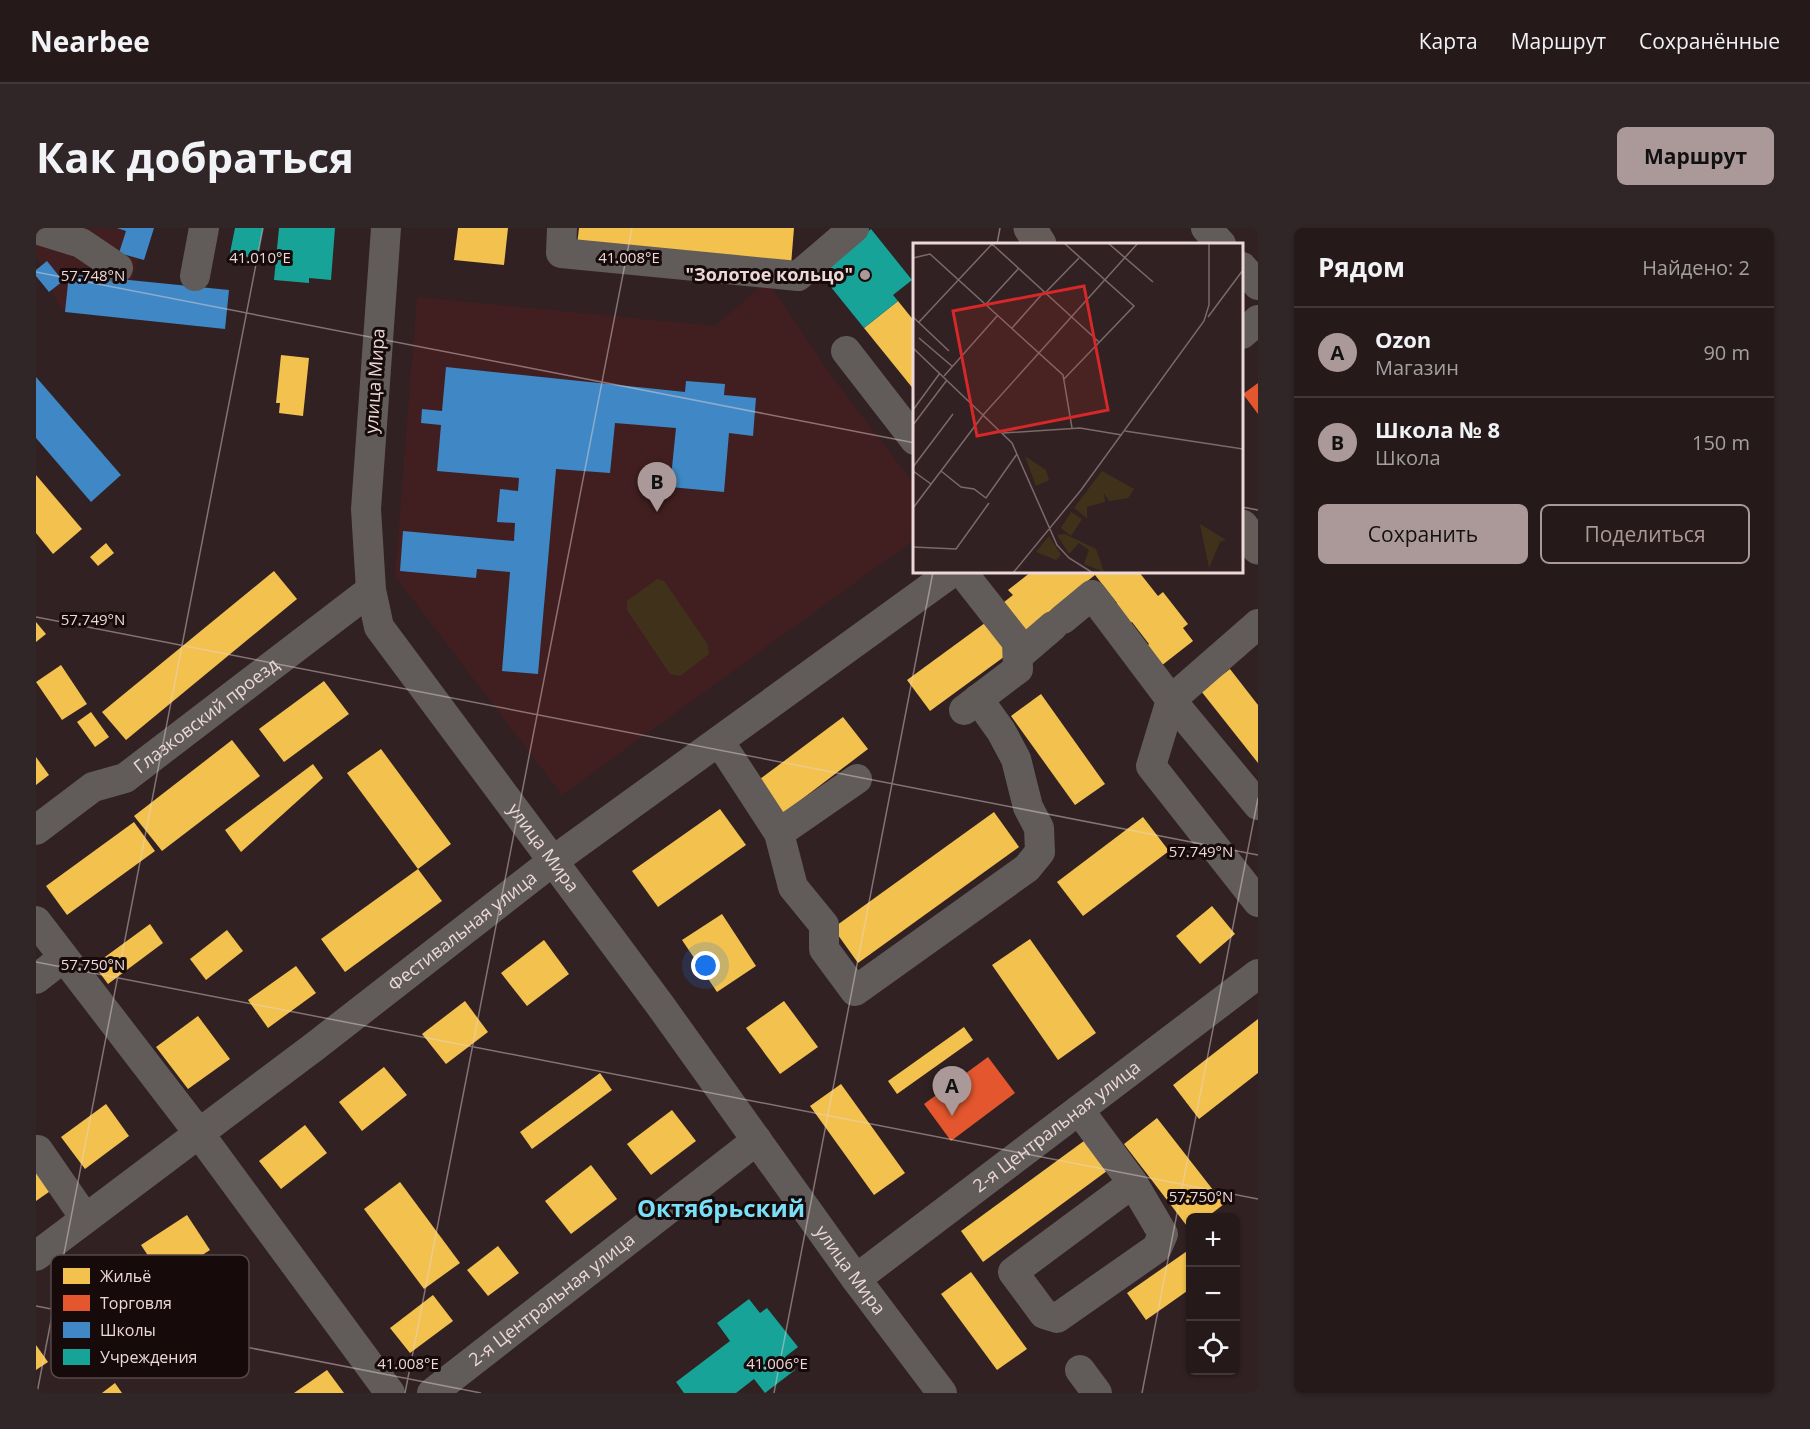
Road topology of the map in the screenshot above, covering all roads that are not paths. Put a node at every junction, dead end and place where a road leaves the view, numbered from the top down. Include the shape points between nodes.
1 (204, 228) edge
2 (386, 228) edge
3 (562, 228) edge
4 (854, 228) edge
5 (1030, 228) edge
6 (1206, 228) edge
7 (36, 229) edge
8 (1039, 243) edge
9 (1220, 243) edge
10 (118, 268) dead end
11 (1243, 268) edge
12 (195, 276) dead end
13 (1258, 285) edge
14 (1258, 320) edge
15 (1243, 333) edge
16 (846, 351) dead end
17 (913, 437) edge
18 (1243, 527) edge
19 (1258, 548) edge
20 (951, 573) edge
21 (963, 573) edge
22 (371, 590) junction
23 (1258, 624) edge
24 (1018, 656) junction
25 (1171, 700) junction
26 (719, 741) junction
27 (856, 779) dead end
28 (1258, 805) edge
29 (36, 830) edge
30 (779, 833) junction
31 (553, 861) junction
32 (1258, 902) edge
33 (36, 921) edge
34 (63, 958) junction
35 (1258, 974) edge
36 (36, 979) edge
37 (1079, 1110) junction
38 (198, 1132) junction
39 (757, 1140) junction
40 (36, 1151) edge
41 (1133, 1183) junction
42 (85, 1218) junction
43 (36, 1256) edge
44 (856, 1279) junction
45 (390, 1393) edge
46 (432, 1393) edge
47 (942, 1393) edge

1 - 12 street
2 - 22 street, улица Мира via 366,509
3 - 4 street via 561,254 798,276
5 - 8 main road
6 - 9 street
7 - 10 street via 81,243
11 - 13 street
14 - 15 street
16 - 17 street
18 - 19 main road
20 - 26 street, Фестивальная улица
21 - 24 street via 1017,642
22 - 29 street, Глазковский проезд via 125,778 93,787
22 - 31 street, улица Мира via 379,627
23 - 25 street
24 - 25 street via 1092,596
24 - 30 street via 1018,669 971,704 1001,731 1016,759 1028,807 1039,828 1040,852 1027,868 855,991 824,949 824,925 793,887
25 - 28 street
25 - 32 street via 1151,766
26 - 30 street
26 - 31 street, Фестивальная улица
27 - 30 street
31 - 38 street, Фестивальная улица
31 - 39 street, улица Мира
33 - 34 street
34 - 36 street
34 - 38 street
35 - 37 street, 2-я Центральная улица
37 - 41 street
37 - 44 street, 2-я Центральная улица
38 - 42 street, Фестивальная улица
38 - 45 street
39 - 44 street, улица Мира
39 - 46 street, 2-я Центральная улица
40 - 42 street
41 - 41 street via 1013,1272 1044,1314 1057,1318 1157,1248 1163,1234
42 - 43 street, Фестивальная улица
44 - 47 street, улица Мира

